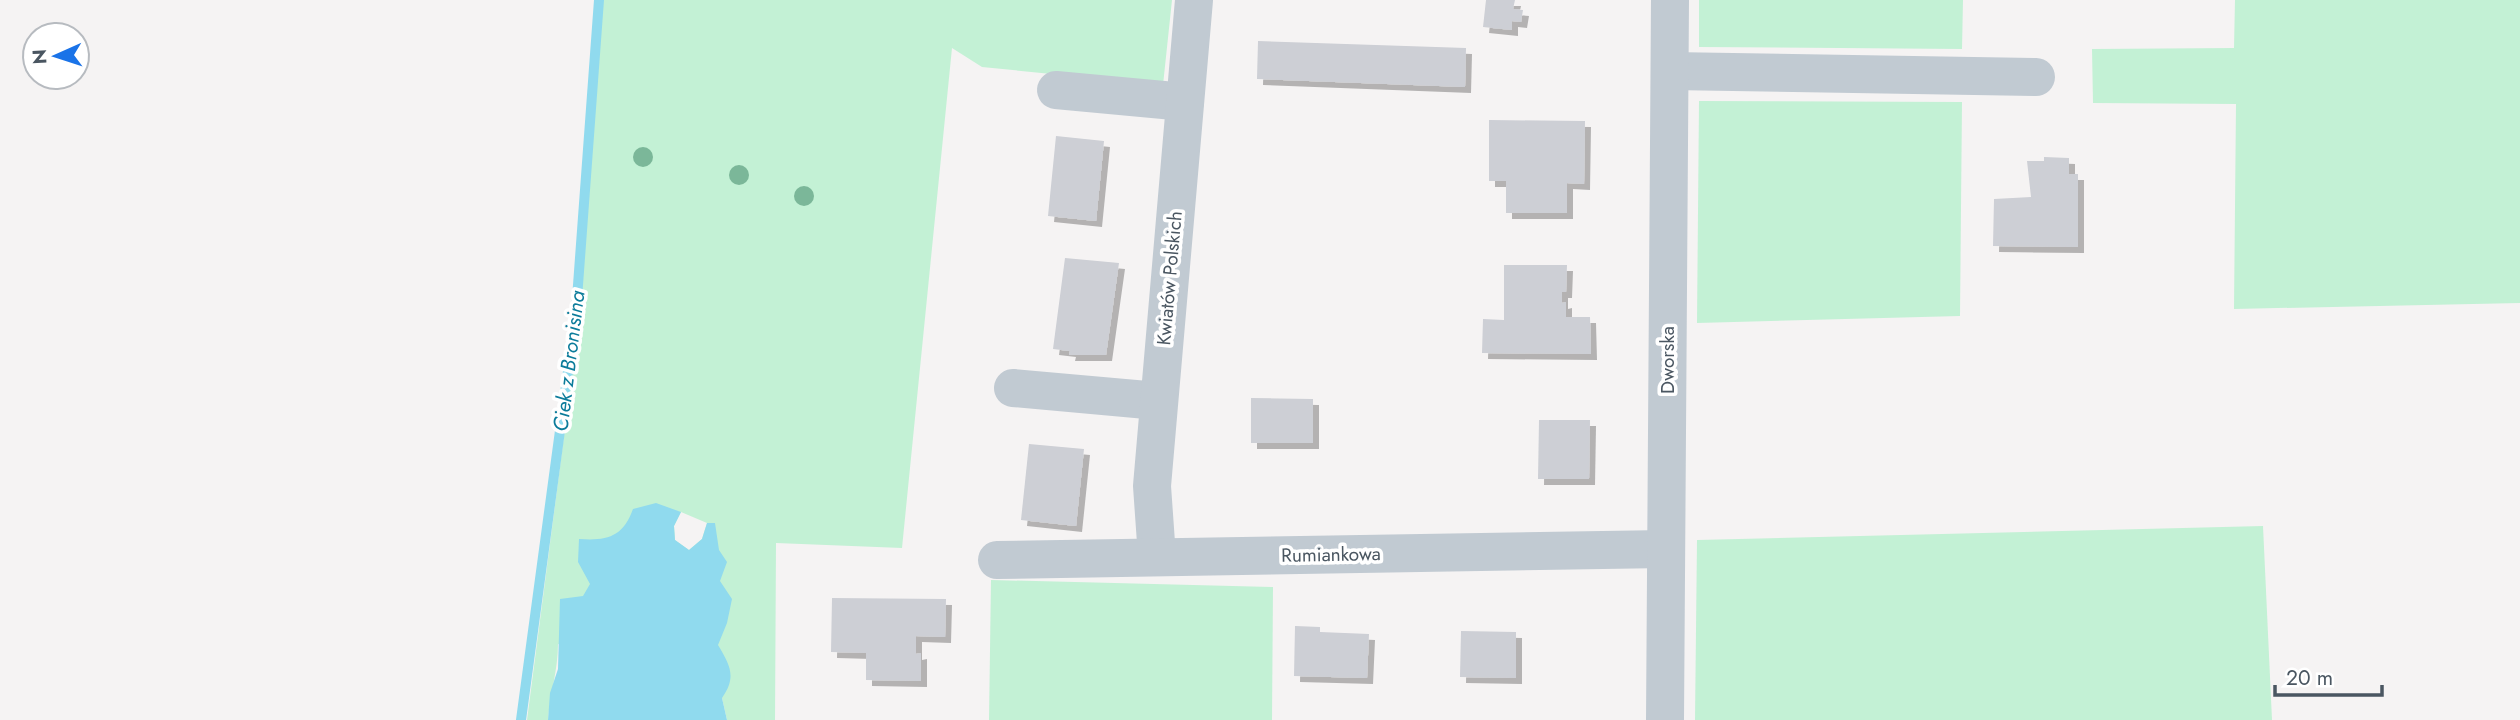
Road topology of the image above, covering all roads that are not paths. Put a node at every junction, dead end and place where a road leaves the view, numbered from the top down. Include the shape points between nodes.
1 (1195, 0) edge
2 (1671, 0) edge
3 (1670, 71) junction
4 (2036, 78) dead end
5 (1056, 90) dead end
6 (1185, 102) junction
7 (1013, 388) dead end
8 (1158, 401) junction
9 (1666, 549) junction
10 (1157, 557) junction
11 (997, 560) dead end
12 (1665, 720) edge

1 - 6 street, Kwiatów Polskich
2 - 3 street, Dworska
3 - 4 street
3 - 9 street, Dworska
5 - 6 street
6 - 8 street, Kwiatów Polskich
7 - 8 street
8 - 10 street, Kwiatów Polskich via 1152,486
9 - 10 street, Rumiankowa
9 - 12 street, Dworska
10 - 11 street, Rumiankowa

